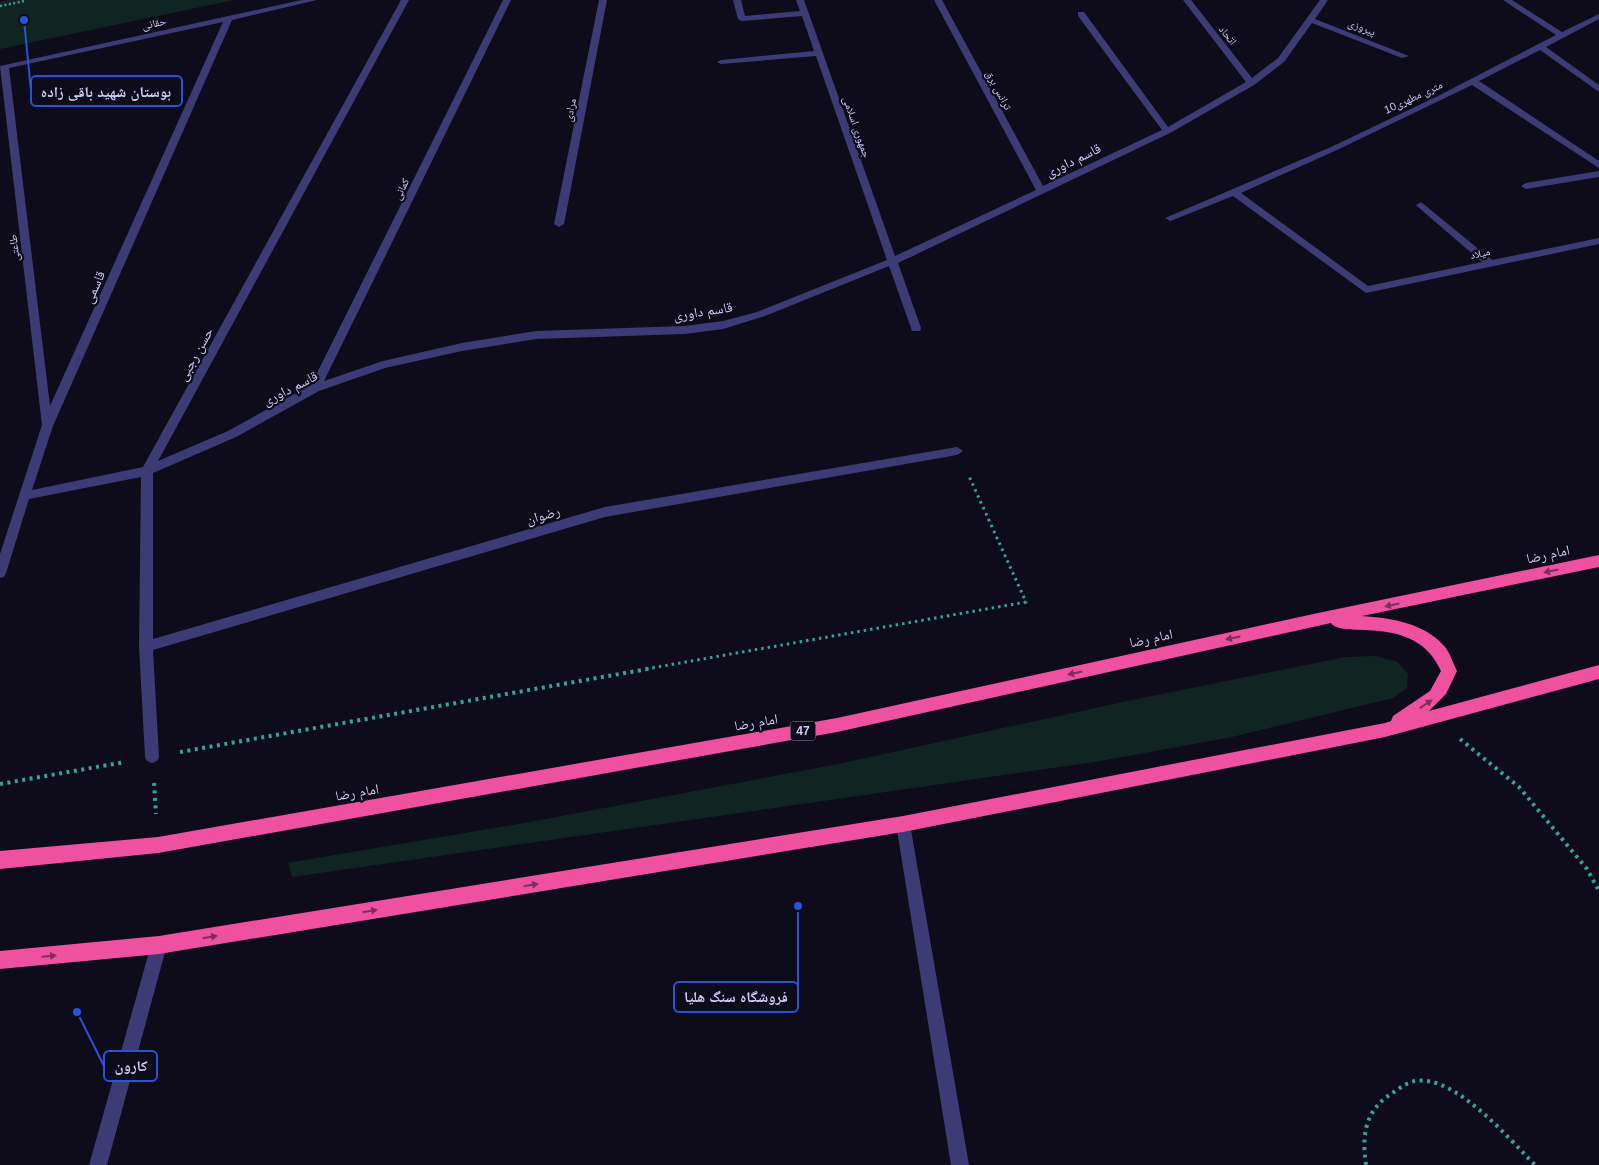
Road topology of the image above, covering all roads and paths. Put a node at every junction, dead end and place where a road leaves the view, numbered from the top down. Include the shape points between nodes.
1 (313, 0) edge
2 (405, 0) edge
3 (507, 0) edge
4 (603, 0) edge
5 (737, 0) edge
6 (800, 0) edge
7 (938, 0) edge
8 (1187, 0) edge
9 (1324, 0) edge
10 (1507, 0) edge
11 (26, 1) edge
12 (0, 6) edge
13 (805, 12) junction
14 (1081, 14) dead end
15 (1599, 16) edge
16 (229, 18) junction
17 (1311, 20) junction
18 (1562, 36) junction
19 (1541, 47) junction
20 (819, 53) junction
21 (1405, 56) dead end
22 (721, 62) dead end
23 (3, 68) edge
24 (1474, 82) junction
25 (1251, 83) junction
26 (1599, 89) edge
27 (1167, 131) junction
28 (1599, 166) edge
29 (1599, 174) edge
30 (1526, 186) dead end
31 (1041, 191) junction
32 (1235, 193) junction
33 (1421, 205) dead end
34 (1170, 218) dead end
35 (559, 224) dead end
36 (1599, 241) edge
37 (891, 262) junction
38 (1490, 264) junction
39 (916, 328) dead end
40 (315, 388) junction
41 (47, 426) junction
42 (958, 451) joint
43 (147, 471) junction
44 (24, 496) junction
45 (1599, 561) edge
46 (0, 573) edge
47 (1318, 620) junction
48 (146, 646) junction
49 (1599, 672) edge
50 (1433, 717) junction
51 (1385, 730) junction
52 (152, 757) junction
53 (0, 784) edge
54 (903, 824) junction
55 (158, 845) junction
56 (0, 860) edge
57 (1599, 891) edge
58 (159, 945) junction
59 (0, 960) edge
60 (98, 1165) edge
61 (960, 1165) edge
62 (1366, 1165) edge
63 (1535, 1165) edge

1 - 16 street, حقانی
2 - 43 street, حسن رجبی
3 - 40 street, کمانی
4 - 35 street, مرادی
5 - 13 street via 742,19
6 - 13 street, جمهوری اسلامی
7 - 31 street, ترانس برق
8 - 25 street, اتحاد
9 - 17 street, قاسم داوری
10 - 18 street
11 - 12 path
13 - 20 street, جمهوری اسلامی
14 - 27 street
15 - 18 street, 10متری مطهری
16 - 23 street, حقانی
16 - 41 street, قاسمی
17 - 21 street, پیروزی
17 - 25 street, قاسم داوری via 1281,60
18 - 19 street, 10متری مطهری
19 - 24 street, 10متری مطهری
19 - 26 street
20 - 22 street
20 - 37 street, جمهوری اسلامی
23 - 41 street, طاعتی
24 - 28 street
24 - 32 street, 10متری مطهری
25 - 27 street, قاسم داوری
27 - 31 street, قاسم داوری
29 - 30 street
31 - 37 street, قاسم داوری
32 - 34 street, 10متری مطهری
32 - 38 street, میلاد via 1366,290
33 - 38 street
36 - 38 street, میلاد
37 - 39 street, جمهوری اسلامی
37 - 40 street, قاسم داوری via 761,314 723,324 686,330 536,335 383,365
40 - 43 street, قاسم داوری via 232,434
41 - 44 street, قاسمی
42 - 48 street, رضوان via 604,512
42 - 52 path via 1026,602
43 - 44 street, قاسم داوری
43 - 48 street, حسن رجبی
44 - 46 street, قاسمی
45 -> 47 highway, امام رضا / 47
51 -> 47 highway via 1431,701 1443,689 1449,671 1439,651 1419,634 1401,627
47 -> 55 highway, امام رضا / 47 via 837,725
48 - 52 street, حسن رجبی
49 - 50 highway
50 - 51 highway
50 - 57 path via 1518,787 1587,869
51 - 54 highway
52 - 53 path
52 - 55 path
58 -> 54 highway
54 - 61 street
55 - 56 highway, امام رضا / 47
59 -> 58 highway
58 - 60 street
62 - 63 path via 1363,1139 1369,1118 1380,1102 1416,1081 1439,1083 1461,1095

